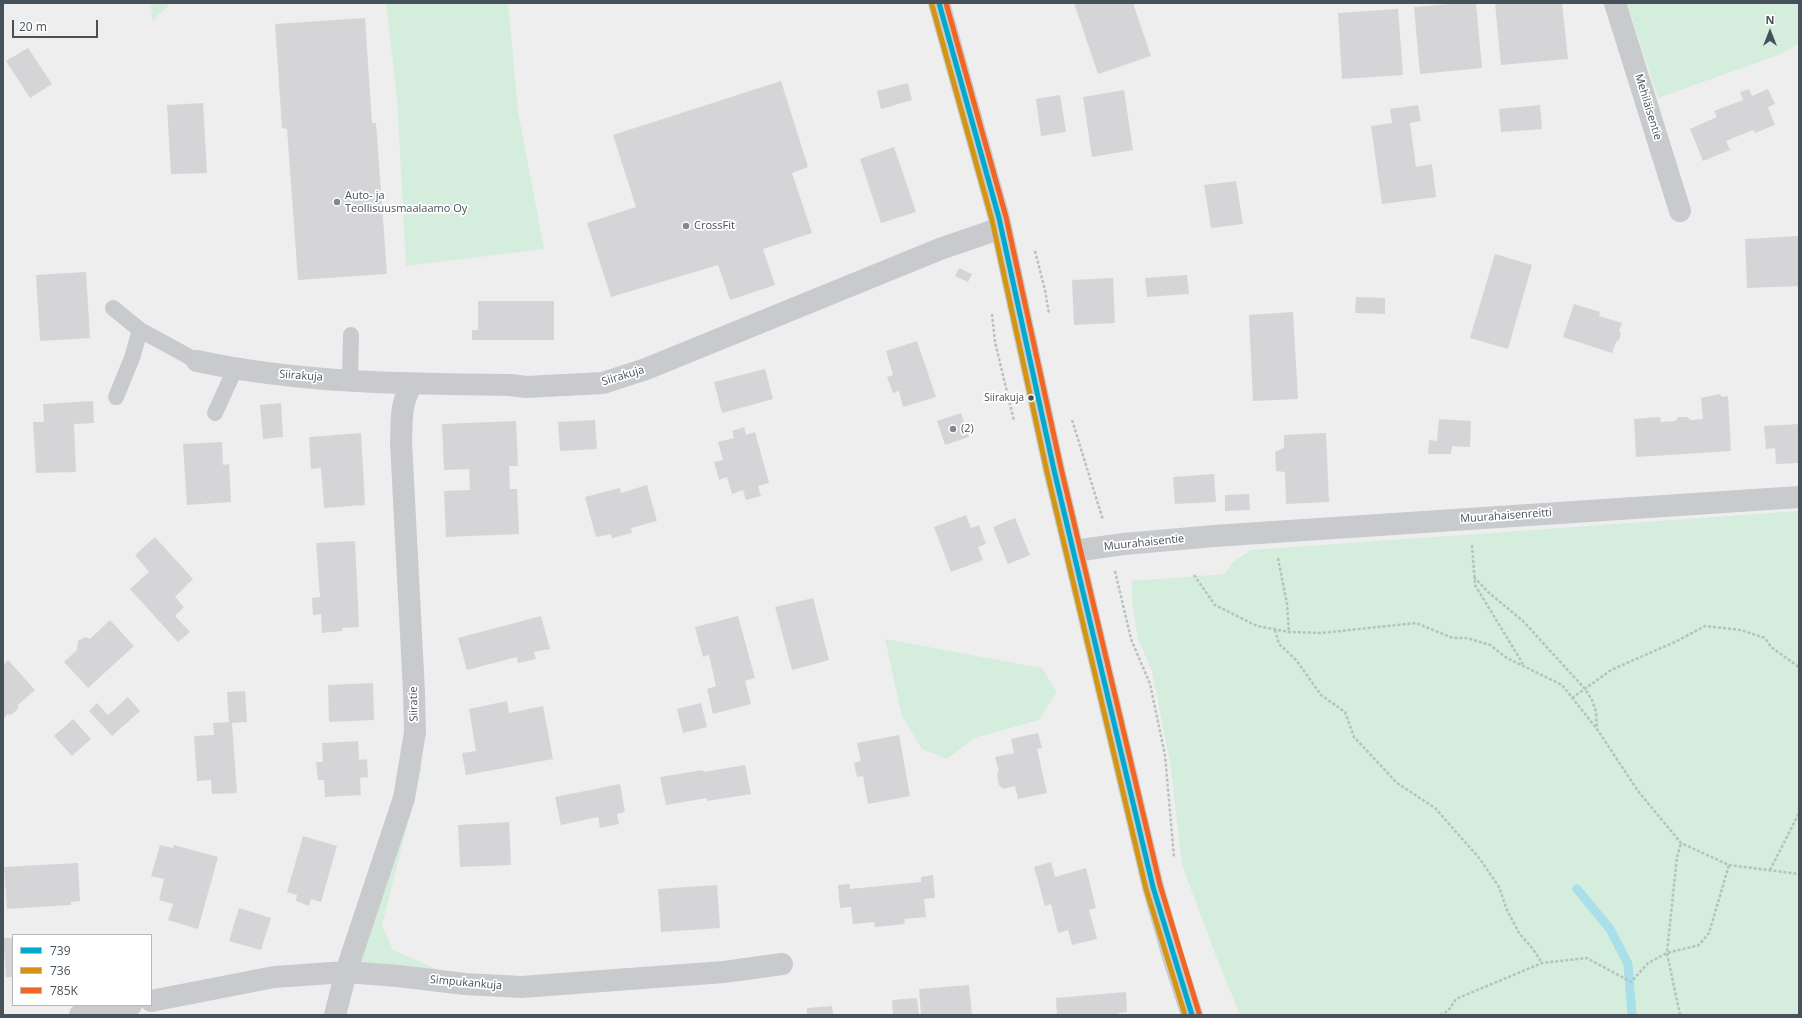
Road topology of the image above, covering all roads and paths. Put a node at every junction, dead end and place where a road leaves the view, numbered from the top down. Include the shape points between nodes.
1 (939, 3) edge
2 (1615, 3) edge
3 (1680, 211) dead end
4 (1001, 228) junction
5 (113, 308) dead end
6 (991, 311) dead end
7 (140, 330) junction
8 (351, 335) dead end
9 (196, 361) joint
10 (235, 369) junction
11 (350, 380) junction
12 (412, 384) junction
13 (116, 397) dead end
14 (215, 413) dead end
15 (1014, 421) dead end
16 (1799, 497) edge
17 (1466, 519) junction
18 (1274, 532) junction
19 (1214, 536) joint
20 (1074, 551) junction
21 (1116, 568) dead end
22 (1194, 575) dead end
23 (1474, 577) junction
24 (1274, 630) junction
25 (1289, 632) junction
26 (1523, 665) junction
27 (1799, 667) edge
28 (1585, 689) junction
29 (1572, 698) junction
30 (1597, 729) junction
31 (1799, 813) edge
32 (1681, 843) junction
33 (1175, 863) dead end
34 (1729, 865) junction
35 (1770, 870) junction
36 (1799, 874) edge
37 (1667, 953) junction
38 (1542, 963) junction
39 (782, 964) dead end
40 (346, 972) junction
41 (152, 1001) edge
42 (126, 1006) edge
43 (80, 1015) edge
44 (335, 1015) edge
45 (1192, 1015) edge
46 (1440, 1015) edge
47 (1680, 1015) edge

1 - 4 street
2 - 3 street, Mehiläisentie
4 - 12 street, Siirakuja via 933,252 646,369 603,383 526,387
4 - 20 street
5 - 7 lane
6 - 15 path via 994,342
7 - 9 lane
7 - 13 lane
8 - 11 lane
9 - 10 street, Siirakuja
10 - 11 street, Siirakuja
10 - 14 lane
11 - 12 street, Siirakuja
12 - 40 street, Siiratie via 402,407 401,442 415,732 404,798
16 - 17 street, Muurahaisenreitti
17 - 18 street, Muurahaisenreitti
17 - 23 path via 1474,558
18 - 19 street, Muurahaisenreitti
18 - 25 path via 1288,604
19 - 20 street, Muurahaisentie
20 - 45 street via 1153,887
21 - 33 path via 1115,573 1131,638 1150,684 1166,755
22 - 24 path via 1215,605 1257,626
23 - 26 path via 1475,585
23 - 28 path via 1523,621
24 - 25 path
24 - 38 path via 1279,644 1296,660 1321,695 1345,712 1354,737 1397,783 1434,808 1480,859 1499,887 1519,933
25 - 26 path via 1321,633 1416,623 1453,638 1467,638 1490,645 1507,658
26 - 29 path via 1562,685
27 - 28 path via 1771,647 1765,638 1741,630 1705,626 1676,642 1611,670
28 - 29 path
28 - 30 path via 1596,712
29 - 30 path
30 - 32 path via 1638,791
31 - 35 path
32 - 34 path
32 - 37 path
34 - 35 path
34 - 37 path via 1709,933 1699,945
35 - 36 path
37 - 38 path via 1648,963 1630,982 1587,958
37 - 47 path
38 - 46 path via 1456,999 1448,1011
39 - 40 street, Simpukankuja via 724,972 521,987
40 - 41 street, Simpukankuja via 274,977
40 - 44 street, Siiratie
42 - 43 street

